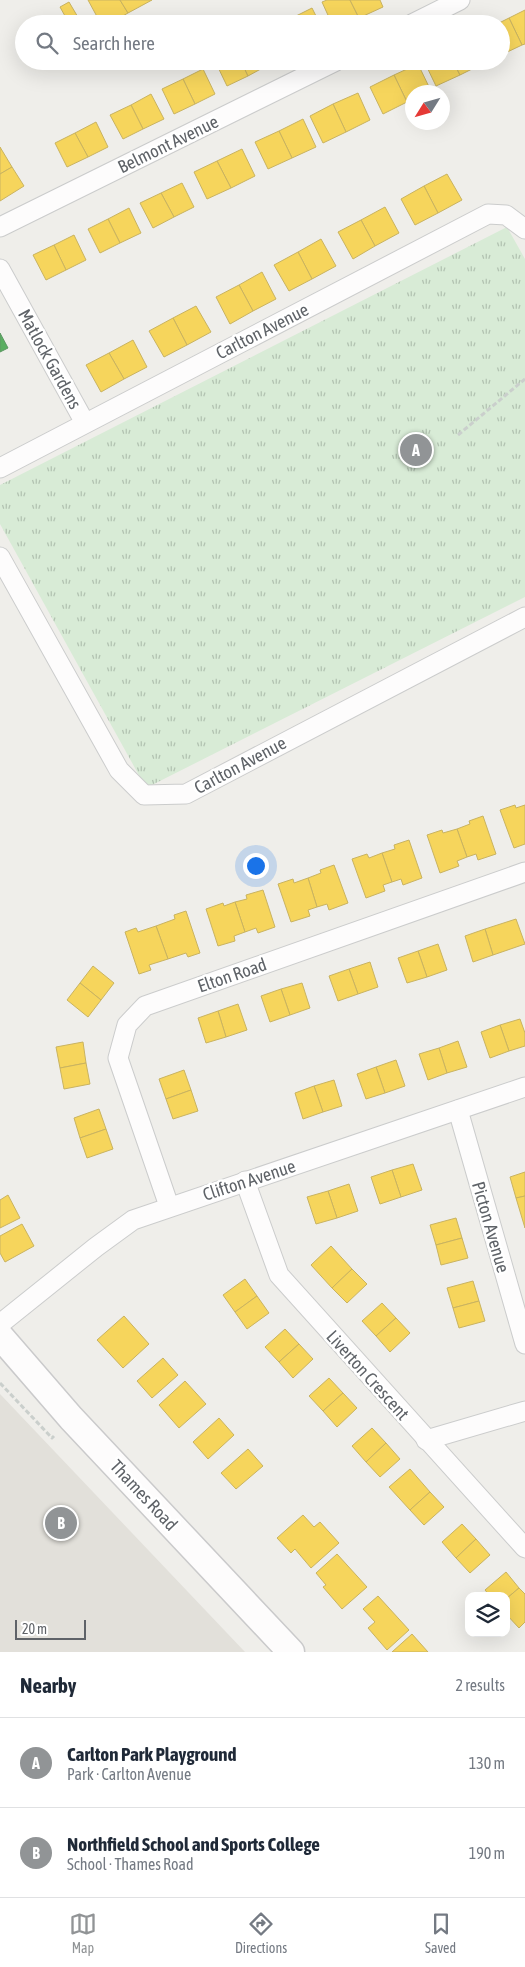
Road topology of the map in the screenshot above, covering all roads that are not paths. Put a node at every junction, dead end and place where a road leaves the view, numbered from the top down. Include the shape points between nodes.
1 (460, 0) edge
2 (430, 15) edge
3 (318, 70) edge
4 (0, 227) edge
5 (525, 229) edge
6 (0, 269) edge
7 (85, 423) junction
8 (0, 468) edge
9 (0, 557) edge
10 (525, 617) edge
11 (525, 872) edge
12 (525, 1088) edge
13 (458, 1110) junction
14 (245, 1181) junction
15 (169, 1206) junction
16 (0, 1324) edge
17 (0, 1336) edge
18 (525, 1344) edge
19 (525, 1411) edge
20 (426, 1440) junction
21 (525, 1548) edge
22 (291, 1652) edge

1 - 2 street
3 - 4 street, Belmont Avenue
5 - 7 street, Carlton Avenue via 506,215 488,214
6 - 7 street, Matlock Gardens
7 - 8 street, Carlton Avenue
9 - 10 street, Carlton Avenue via 119,770 144,795 186,794
11 - 15 street, Elton Road via 145,1006 128,1024 118,1058
12 - 13 street, Clifton Avenue
13 - 14 street, Clifton Avenue
13 - 18 street, Picton Avenue
14 - 15 street, Clifton Avenue
14 - 20 street, Liverton Crescent via 279,1275
15 - 16 street, Clifton Avenue via 133,1220
17 - 22 street, Thames Road via 71,1418
19 - 20 street
20 - 21 street, Liverton Crescent

